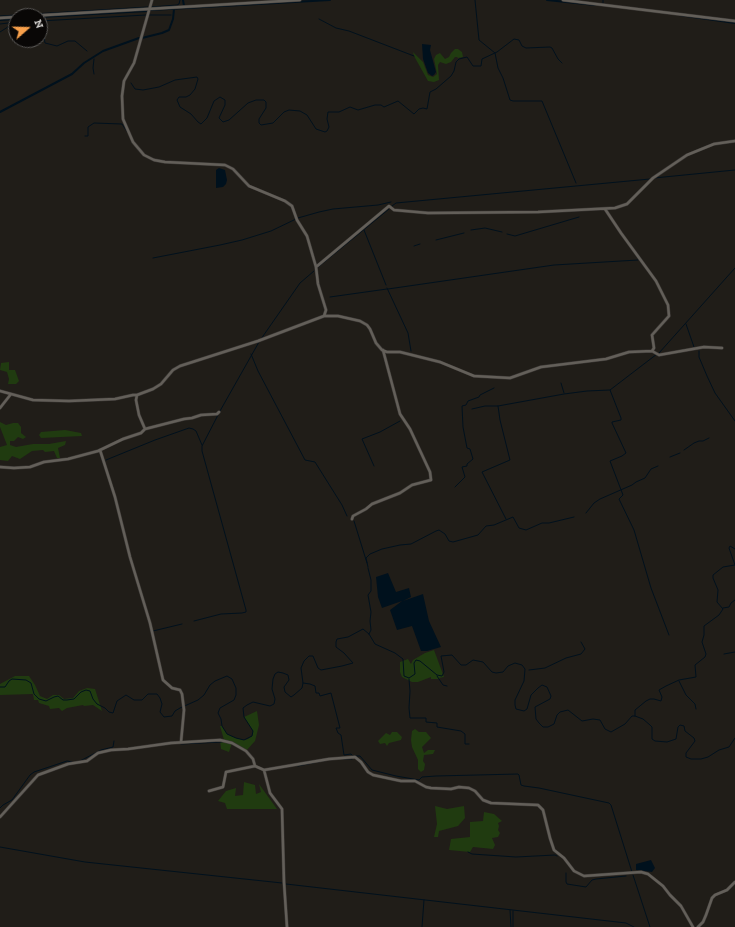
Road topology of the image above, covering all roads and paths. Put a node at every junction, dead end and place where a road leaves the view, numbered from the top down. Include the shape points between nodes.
1 (152, 0) edge
2 (300, 0) edge
3 (563, 0) edge
4 (149, 9) junction
5 (48, 15) edge
6 (735, 21) edge
7 (735, 141) edge
8 (605, 208) junction
9 (316, 267) junction
10 (324, 316) junction
11 (722, 348) dead end
12 (382, 350) junction
13 (652, 351) junction
14 (0, 392) edge
15 (11, 394) junction
16 (138, 396) junction
17 (0, 408) edge
18 (219, 412) dead end
19 (145, 429) junction
20 (100, 450) junction
21 (0, 467) edge
22 (352, 519) dead end
23 (181, 742) junction
24 (255, 766) junction
25 (264, 770) junction
26 (209, 791) dead end
27 (0, 817) edge
28 (735, 882) edge
29 (287, 927) edge
30 (693, 927) edge
31 (698, 927) edge

1 - 4 street
2 - 4 street
3 - 6 street
4 - 5 street
4 - 9 street via 134,63 124,81 122,96 123,118 133,142 144,155 154,160 229,166 249,186 285,200 292,206 307,236
7 - 8 street via 695,150 653,178 627,204
8 - 9 street via 538,212 428,213 394,210 389,206
8 - 13 street via 656,281 668,305 669,316 652,336
9 - 10 street via 326,310
10 - 12 street via 338,316 367,325
10 - 16 street via 180,366 154,389
11 - 13 street via 704,347 659,355
12 - 13 street via 440,362 474,376 505,379 535,368 606,359 629,352
12 - 22 street via 400,414 410,429 430,472 431,480 412,485 400,493 372,504
14 - 15 street
15 - 16 street via 33,400 69,401
15 - 17 street
16 - 19 street via 136,400 139,415
18 - 19 street
19 - 20 street
20 - 21 street via 30,467
20 - 23 street via 150,623 163,680 172,688 180,690 184,704
23 - 24 street via 220,740 232,743 250,754
23 - 27 street via 98,753 87,761 68,764 38,775
24 - 25 street
24 - 26 street via 226,772 223,787
25 - 29 street via 270,794 282,809
25 - 30 street via 355,757 372,775 415,781 431,788 469,788 483,800 491,803 538,805 543,810 554,850 574,871 584,876 641,872 648,874 681,906
28 - 31 street via 712,898 703,922

